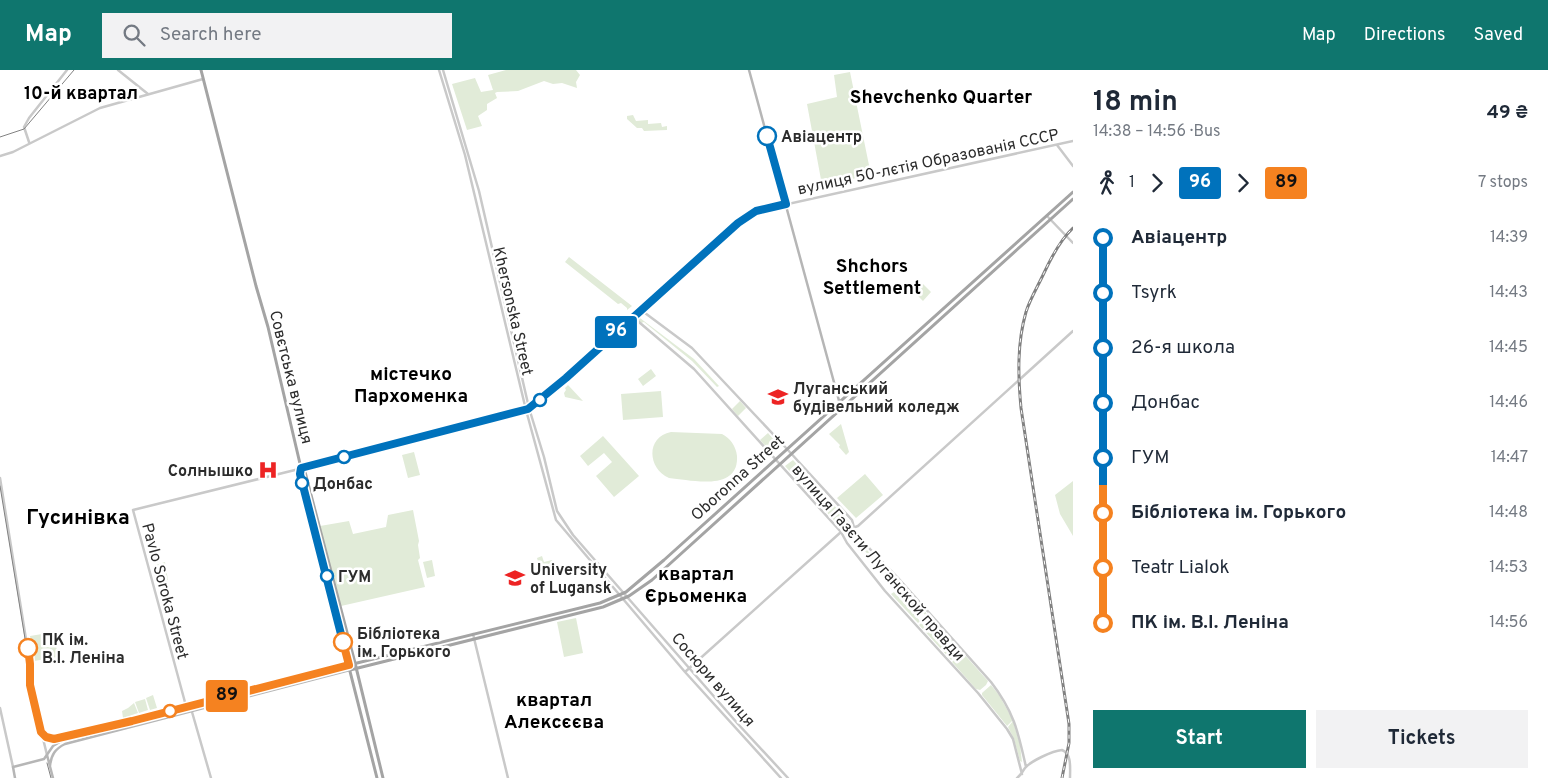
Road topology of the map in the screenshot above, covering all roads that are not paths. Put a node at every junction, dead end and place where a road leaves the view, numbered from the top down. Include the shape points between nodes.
1 (67, 70) edge
2 (118, 70) edge
3 (201, 70) edge
4 (441, 70) edge
5 (749, 70) edge
6 (203, 79) junction
7 (148, 94) junction
8 (1073, 141) edge
9 (29, 142) junction
10 (1057, 145) junction
11 (0, 156) edge
12 (1073, 166) edge
13 (1073, 192) edge
14 (1073, 199) edge
15 (786, 204) junction
16 (1046, 216) junction
17 (1050, 220) junction
18 (1073, 243) edge
19 (641, 310) junction
20 (633, 317) junction
21 (1073, 331) edge
22 (840, 402) junction
23 (530, 408) junction
24 (841, 408) junction
25 (526, 410) junction
26 (787, 449) junction
27 (791, 454) junction
28 (776, 459) junction
29 (780, 464) junction
30 (301, 468) junction
31 (0, 478) edge
32 (133, 510) joint
33 (854, 526) junction
34 (841, 532) junction
35 (624, 593) junction
36 (620, 595) junction
37 (628, 597) junction
38 (623, 599) junction
39 (473, 634) junction
40 (475, 639) junction
41 (355, 663) junction
42 (349, 665) junction
43 (689, 668) junction
44 (356, 669) junction
45 (350, 670) junction
46 (685, 672) junction
47 (190, 705) junction
48 (186, 706) junction
49 (0, 708) edge
50 (192, 711) junction
51 (41, 732) junction
52 (70, 736) junction
53 (47, 755) junction
54 (50, 766) junction
55 (13, 767) junction
56 (1026, 767) junction
57 (1022, 774) junction
58 (15, 778) edge
59 (53, 778) edge
60 (211, 778) edge
61 (377, 778) edge
62 (383, 778) edge
63 (508, 778) edge
64 (781, 778) edge
65 (788, 778) edge
66 (1018, 778) edge
67 (1070, 778) edge

1 - 9 street via 24,127
2 - 7 street
3 - 6 main road, Совєтська вулиця
4 - 23 street, Khersonska Street via 479,191
4 - 25 street, Khersonska Street via 465,155
5 - 15 main road
6 - 7 street
6 - 30 main road, Совєтська вулиця
7 - 9 street via 100,108
8 - 10 street, вулиця 50-лєтія Образованія СССР
9 - 11 street
10 - 12 street
10 - 15 street, вулиця 50-лєтія Образованія СССР
13 - 16 main road, Oboronna Street
14 - 17 main road, Oboronna Street
15 - 19 street, вулиця 50-лєтія Образованія СССР via 753,212
15 - 22 main road
16 - 17 street
16 - 22 main road, Oboronna Street
17 - 18 street
17 - 24 main road, Oboronna Street
19 - 20 street, вулиця 50-лєтія Образованія СССР
19 - 26 street, вулиця Газєти Луганской правди via 692,348
20 - 23 street, вулиця 50-лєтія Образованія СССР
20 - 28 street, вулиця Газєти Луганской правди via 694,369
21 - 33 street via 892,496
22 - 24 main road
22 - 26 main road, Oboronna Street
23 - 25 street, вулиця 50-лєтія Образованія СССР
23 - 35 street, Khersonska Street via 561,519
24 - 27 main road, Oboronna Street
25 - 30 street, вулиця 50-лєтія Образованія СССР
25 - 36 street, Khersonska Street via 556,520
26 - 27 street, вулиця Газєти Луганской правди
26 - 28 main road, Oboronna Street
27 - 29 main road, Oboronna Street
27 - 33 street, вулиця Газєти Луганской правди
28 - 29 street, вулиця Газєти Луганской правди
28 - 35 main road, Oboronna Street
29 - 34 street, вулиця Газєти Луганской правди
29 - 37 main road, Oboronna Street via 652,580
30 - 32 street, вулиця 50-лєтія Образованія СССР
30 - 41 main road via 305,472
30 - 42 main road, Совєтська вулиця
31 - 51 street via 30,664 30,685
32 - 48 street, Pavlo Soroka Street
33 - 34 street
33 - 56 street, вулиця Газєти Луганской правди via 870,549 1002,696 1016,722
34 - 43 street
34 - 57 street, вулиця Газєти Луганской правди via 885,591 1002,723 1013,739
35 - 36 main road, Oboronna Street
35 - 37 street, Сосюри вулиця
36 - 38 street, Сосюри вулиця
36 - 39 main road, Oboronna Street
37 - 38 main road, Oboronna Street
37 - 43 street, Сосюри вулиця
38 - 40 main road, Oboronna Street via 603,607
38 - 46 street, Сосюри вулиця
39 - 40 street
39 - 41 main road, Oboronna Street
40 - 44 main road, Oboronna Street
40 - 63 street
41 - 42 main road, Oboronna Street
41 - 44 main road
42 - 45 main road, Совєтська вулиця
42 - 47 main road
43 - 46 street
43 - 65 street, Сосюри вулиця
44 - 45 main road, Oboronna Street
44 - 62 main road
45 - 50 main road
45 - 61 main road, Совєтська вулиця
46 - 64 street, Сосюри вулиця
47 - 48 main road
47 - 50 street
48 - 52 main road
49 - 55 street
50 - 54 main road via 65,744 54,753
50 - 60 street
51 - 52 street via 50,738
51 - 53 street
52 - 53 main road via 53,746
53 - 54 main road
53 - 55 main road via 44,759
54 - 59 main road
55 - 58 main road
56 - 57 street
56 - 67 street via 1058,750 1066,752 1070,761
57 - 66 street

